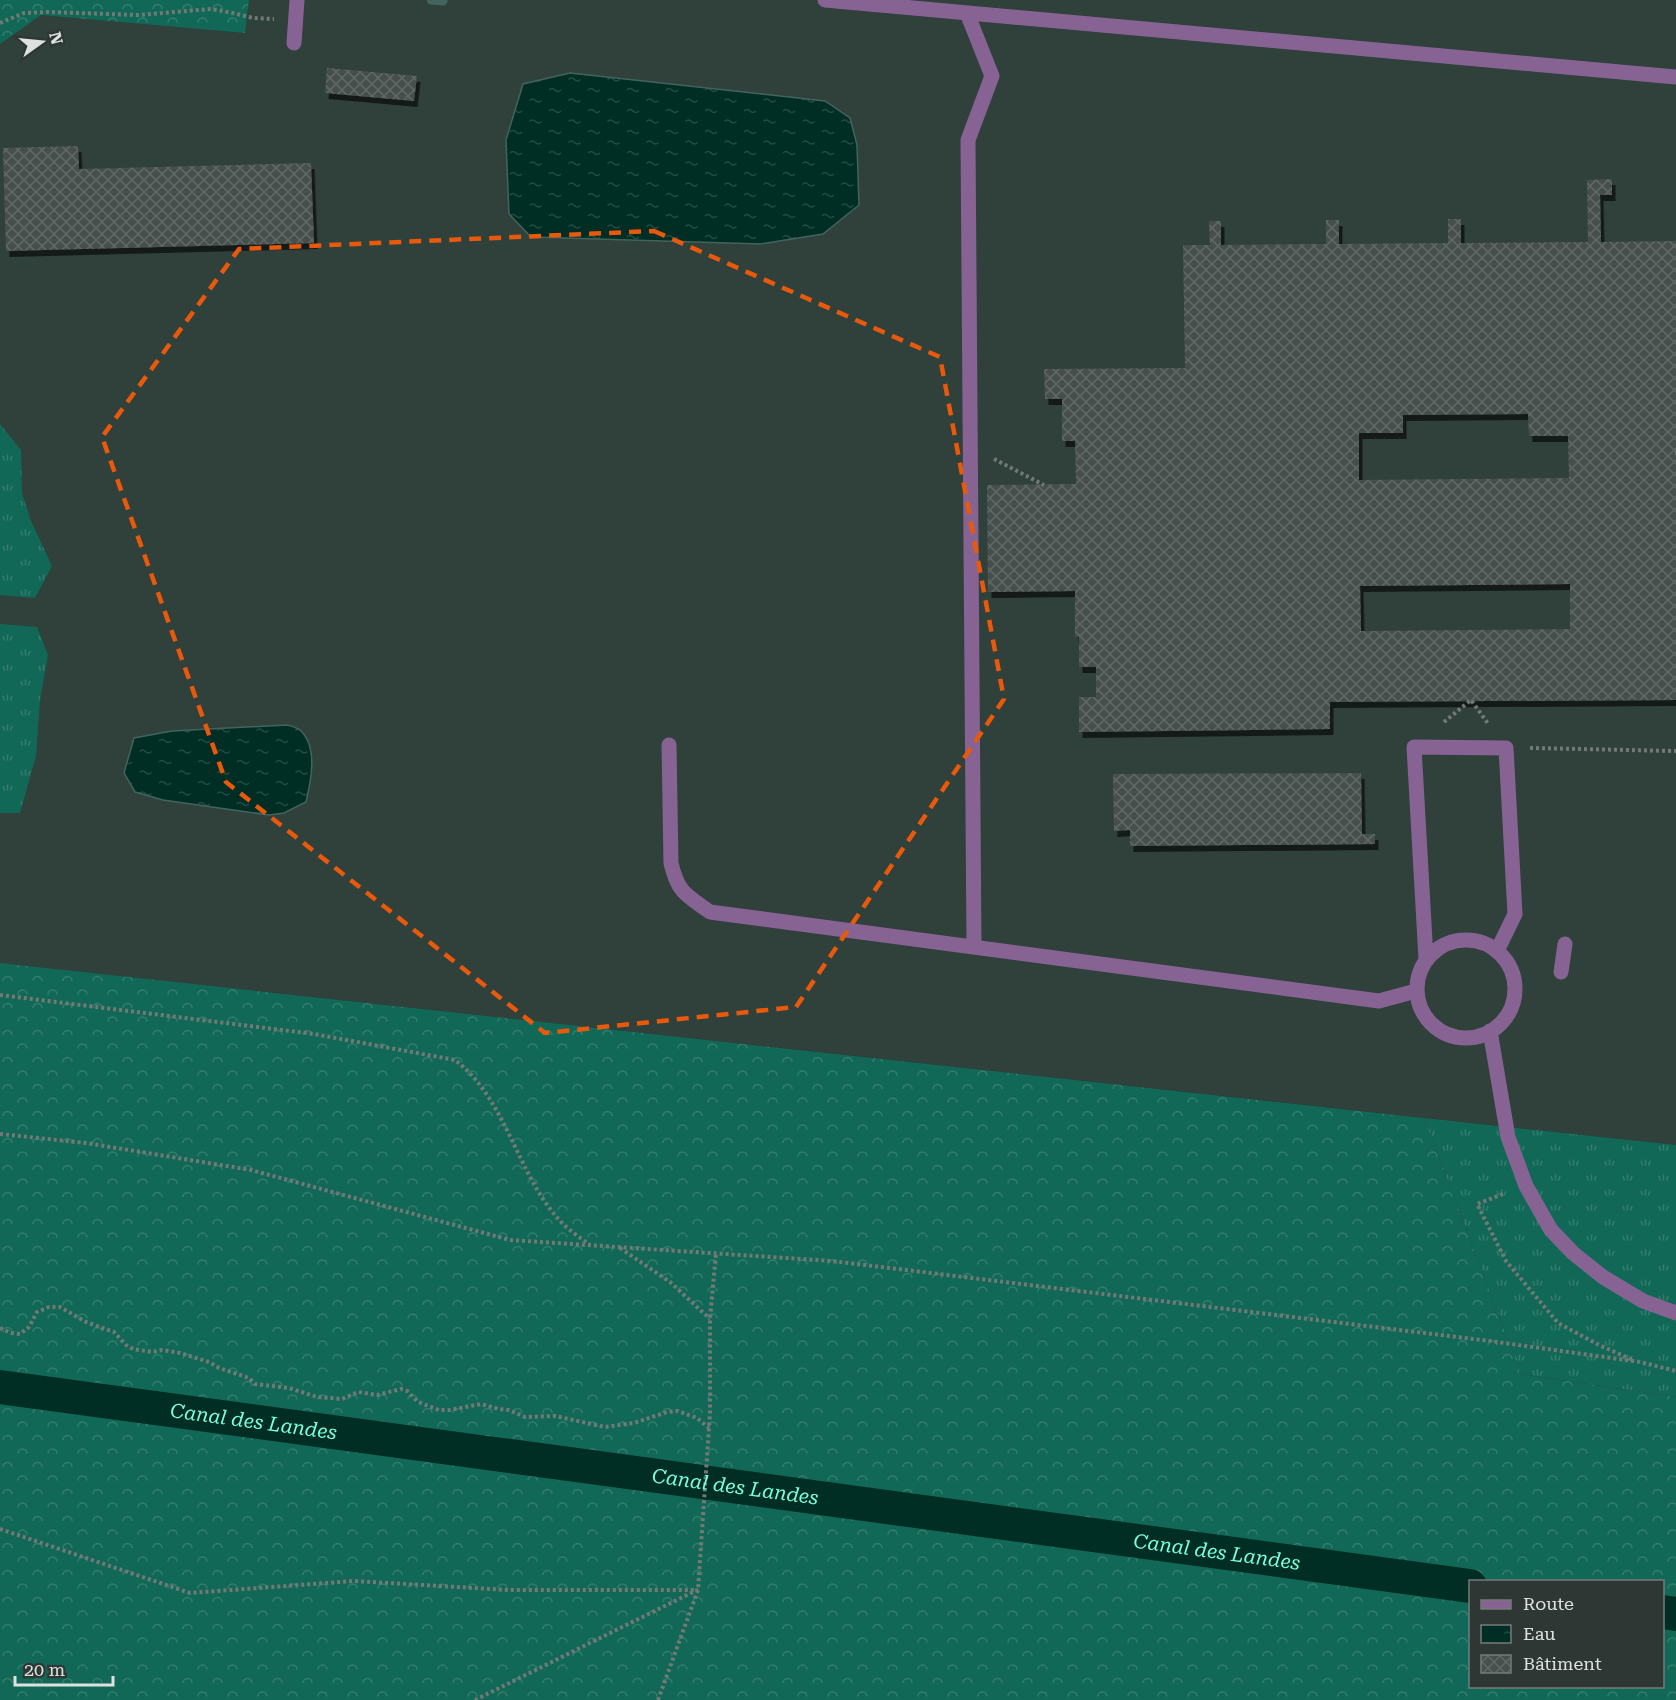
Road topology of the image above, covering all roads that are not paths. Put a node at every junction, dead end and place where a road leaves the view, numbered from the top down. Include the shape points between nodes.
1 (297, 0) edge
2 (825, 0) edge
3 (967, 13) junction
4 (294, 43) dead end
5 (1676, 77) edge
6 (669, 745) dead end
7 (1564, 944) dead end
8 (974, 947) junction
9 (1497, 951) junction
10 (1426, 959) junction
11 (1561, 972) dead end
12 (1416, 991) junction
13 (1490, 1032) junction
14 (1676, 1313) edge

1 - 4 street
2 - 3 street
3 - 5 street
3 - 8 street via 992,76 968,140
6 - 8 street via 671,863 675,881 683,893 710,912
7 - 11 street
8 - 12 street via 1379,1001
9 - 10 street via 1468,939 1439,947
9 - 10 street via 1515,914 1506,748 1414,747
9 - 13 street via 1508,963 1515,993 1511,1009
10 - 12 street via 1418,974
12 - 13 street via 1429,1022 1442,1032 1458,1038
13 - 14 street via 1508,1137 1526,1186 1551,1230 1603,1277 1643,1301

